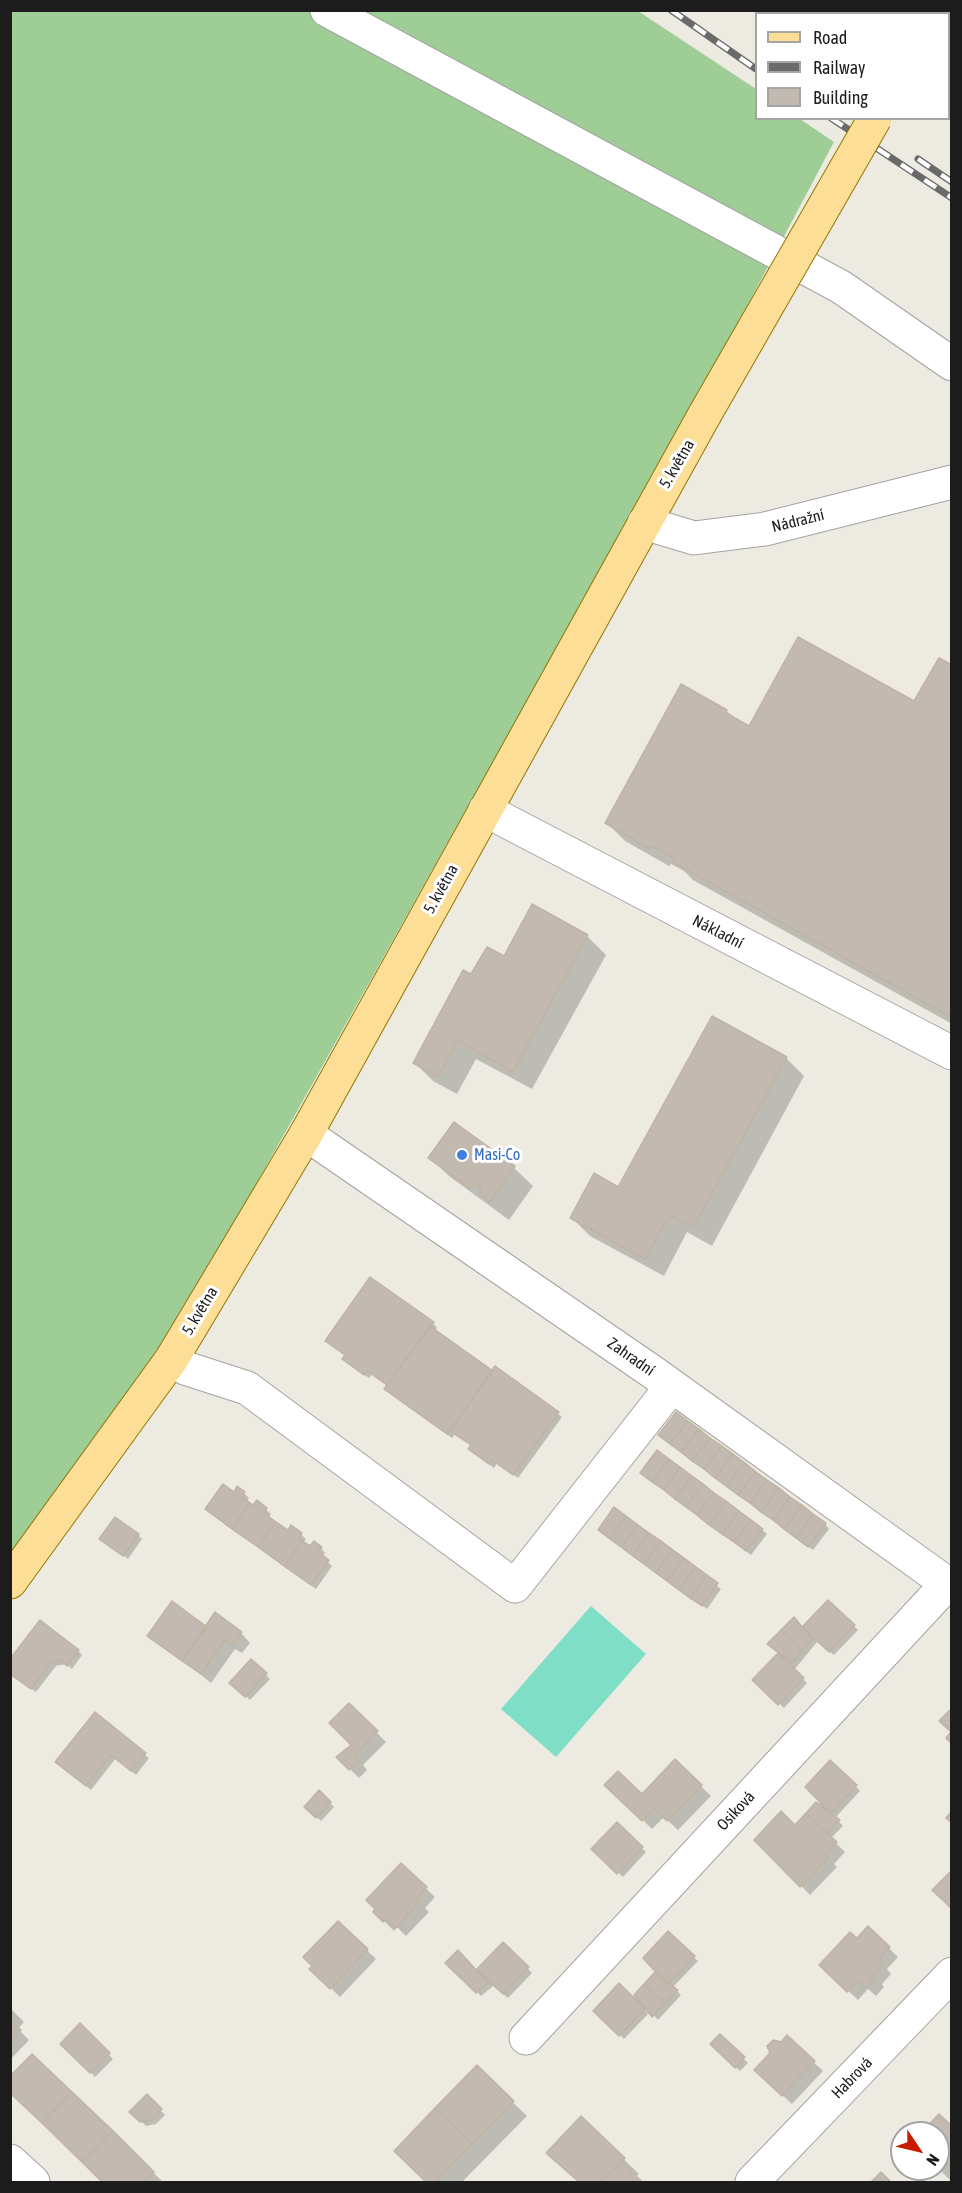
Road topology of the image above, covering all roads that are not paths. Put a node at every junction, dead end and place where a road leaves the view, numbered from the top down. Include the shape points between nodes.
1 (327, 10) edge
2 (874, 120) edge
3 (951, 364) edge
4 (951, 482) edge
5 (644, 523) junction
6 (485, 810) junction
7 (951, 1053) edge
8 (306, 1134) junction
9 (171, 1360) junction
10 (672, 1386) junction
11 (10, 1582) edge
12 (949, 1586) edge
13 (951, 1974) edge
14 (526, 2038) dead end
15 (10, 2161) edge
16 (757, 2181) edge
17 (33, 2182) edge

1 - 3 street via 841,287
2 - 5 main road, 5. května, bridge
4 - 5 street, Nádražní via 765,529 694,538
5 - 6 main road, 5. května
6 - 7 street, Nákladní
6 - 8 main road, 5. května
8 - 9 main road, 5. května
8 - 10 street, Zahradní
9 - 10 street via 247,1388 515,1586
9 - 11 main road, 5. května
10 - 12 street, Zahradní
12 - 14 street, Osiková
13 - 16 street, Habrová
15 - 17 street

